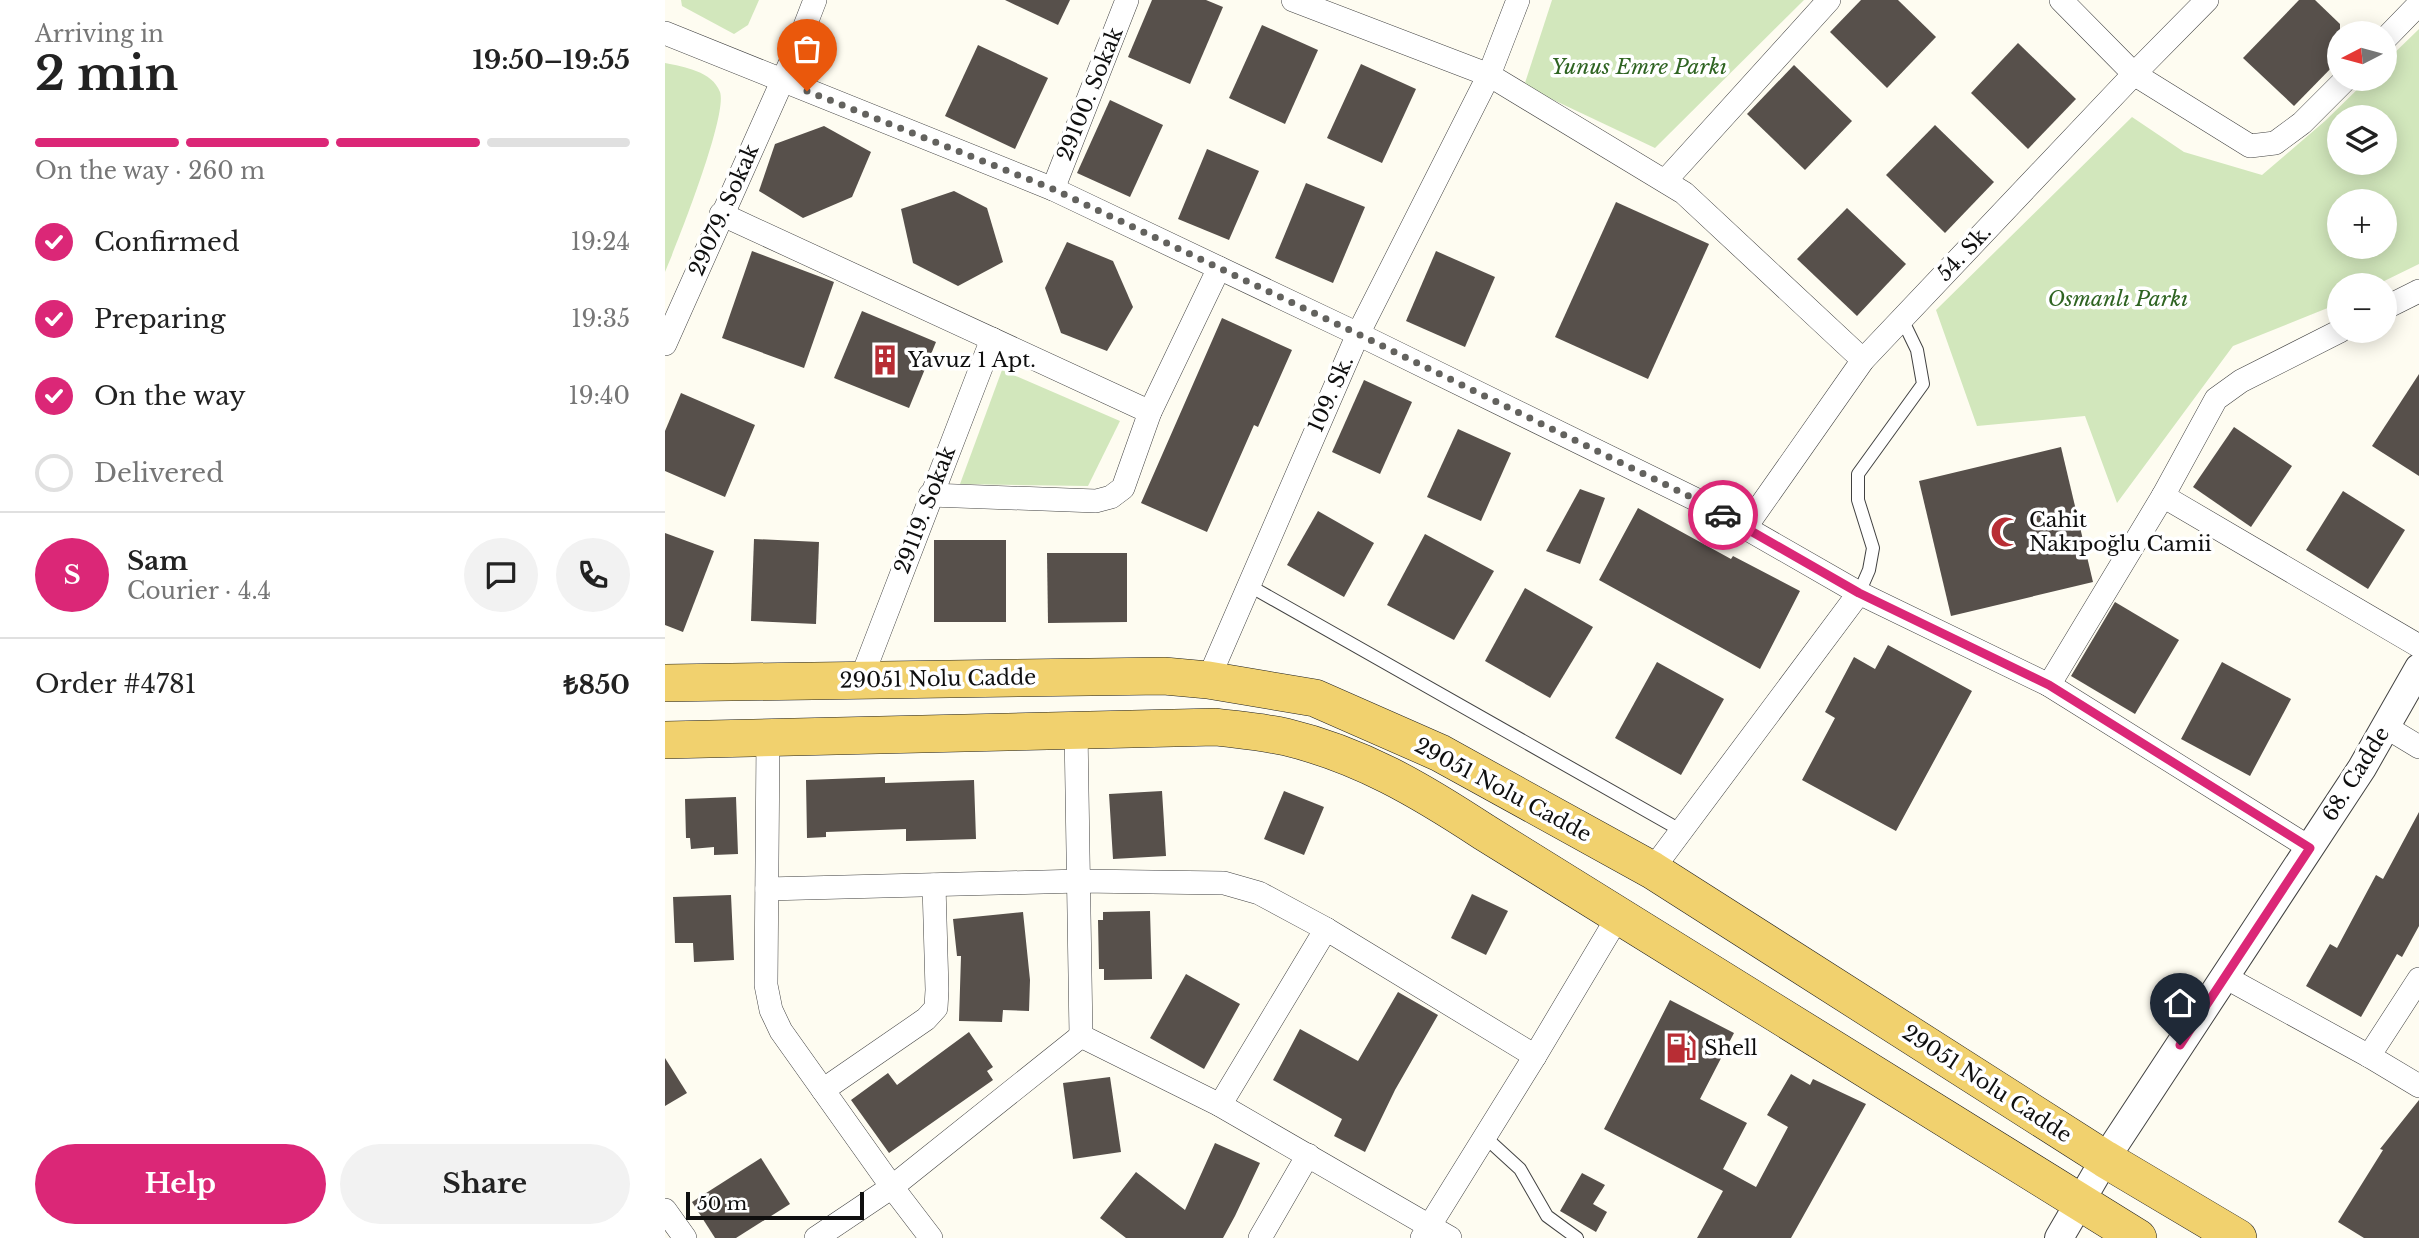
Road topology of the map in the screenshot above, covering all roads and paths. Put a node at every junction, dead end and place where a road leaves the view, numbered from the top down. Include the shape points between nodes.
1 (815, 0) edge
2 (1128, 0) edge
3 (1293, 0) edge
4 (1518, 0) edge
5 (1829, 0) edge
6 (2061, 0) edge
7 (2207, 0) edge
8 (2419, 4) edge
9 (2397, 26) edge
10 (665, 33) edge
11 (2134, 74) junction
12 (1489, 75) junction
13 (782, 81) junction
14 (2334, 91) edge
15 (1665, 181) junction
16 (1053, 189) junction
17 (721, 214) junction
18 (1219, 268) junction
19 (2419, 291) edge
20 (2397, 302) edge
21 (1902, 319) junction
22 (1358, 334) junction
23 (2327, 338) edge
24 (992, 339) junction
25 (665, 344) edge
26 (1863, 360) junction
27 (1150, 412) junction
28 (930, 495) junction
29 (2163, 496) junction
30 (1745, 528) junction
31 (1248, 585) junction
32 (1859, 593) junction
33 (2419, 646) edge
34 (2419, 668) edge
35 (1208, 680) junction
36 (860, 681) junction
37 (665, 683) edge
38 (2049, 685) junction
39 (2386, 727) junction
40 (1076, 729) junction
41 (768, 739) junction
42 (665, 740) edge
43 (2419, 747) edge
44 (1682, 831) junction
45 (2310, 848) junction
46 (1652, 870) junction
47 (1080, 881) junction
48 (934, 885) junction
49 (767, 889) junction
50 (1619, 915) junction
51 (1326, 929) junction
52 (2225, 977) junction
53 (2419, 979) edge
54 (1081, 1036) junction
55 (1535, 1056) junction
56 (2369, 1056) junction
57 (2419, 1086) edge
58 (823, 1090) junction
59 (1220, 1105) junction
60 (1485, 1137) junction
61 (1308, 1155) junction
62 (2105, 1159) junction
63 (892, 1187) junction
64 (2080, 1203) junction
65 (665, 1210) edge
66 (1426, 1232) edge
67 (685, 1238) edge
68 (816, 1238) edge
69 (931, 1238) edge
70 (1260, 1238) edge
71 (1450, 1238) edge
72 (1577, 1238) edge
73 (2059, 1238) edge
74 (2138, 1238) edge
75 (2238, 1238) edge

1 - 13 street, 29079. Sokak
2 - 16 street, 29100. Sokak
3 - 12 street
4 - 12 street, 109. Sk.
5 - 15 street
6 - 11 street
7 - 11 street, 54. Sk.
8 - 9 street
10 - 13 street
11 - 14 street via 2250,146 2275,143
11 - 21 street, 54. Sk.
12 - 15 street
12 - 22 street, 109. Sk.
13 - 16 street
13 - 17 street, 29079. Sokak
15 - 26 street via 1684,193
16 - 18 street
17 - 24 street
17 - 25 street, 29079. Sokak
18 - 22 street
18 - 27 street
19 - 20 street
21 - 26 street, 54. Sk.
21 - 32 lane via 1917,350 1923,384 1858,474 1858,500 1873,548
22 - 30 street via 1685,494
22 - 31 street, 109. Sk.
23 - 29 street via 2241,381 2216,400
24 - 27 street
24 - 28 street, 29119. Sokak
26 - 30 street, 54. Sk.
27 - 28 street via 1123,488 1111,497 1096,501
28 - 36 street, 29119. Sokak
29 - 33 street
29 - 38 street
30 - 32 street
31 - 35 street, 109. Sk.
31 - 44 lane
32 - 38 street
32 - 44 street
34 - 39 street, 68. Cadde
35 - 36 main road, 29051 Nolu Cadde via 1100,676
35 - 46 main road, 29051 Nolu Cadde via 1315,698 1440,753
36 - 37 main road, 29051 Nolu Cadde
38 - 45 street
39 - 43 street
39 - 45 street, 68. Cadde
40 - 41 main road, 29051 Nolu Cadde
40 - 47 street
40 - 50 main road, 29051 Nolu Cadde via 1216,727 1283,736 1321,747 1426,793
41 - 42 main road, 29051 Nolu Cadde
41 - 49 street
44 - 46 street
45 - 52 street, 68. Cadde
46 - 62 main road, 29051 Nolu Cadde
47 - 48 street
47 - 51 street via 1224,883 1259,893
47 - 54 street
48 - 49 street
48 - 58 street via 936,1008
49 - 58 street via 766,985 771,1010
50 - 55 street
50 - 64 main road, 29051 Nolu Cadde
51 - 55 street
51 - 59 street
52 - 56 street
52 - 62 street, 68. Cadde
53 - 56 street
54 - 59 street
54 - 63 street
55 - 60 street
56 - 57 street
58 - 63 street
59 - 61 street
60 - 66 street
60 - 72 lane via 1520,1169 1547,1216
61 - 66 street
61 - 70 street
62 - 64 street, 68. Cadde
62 - 75 main road, 29051 Nolu Cadde
63 - 68 street
63 - 69 street
64 - 73 street, 68. Cadde
64 - 74 main road, 29051 Nolu Cadde
65 - 67 street
66 - 71 street

